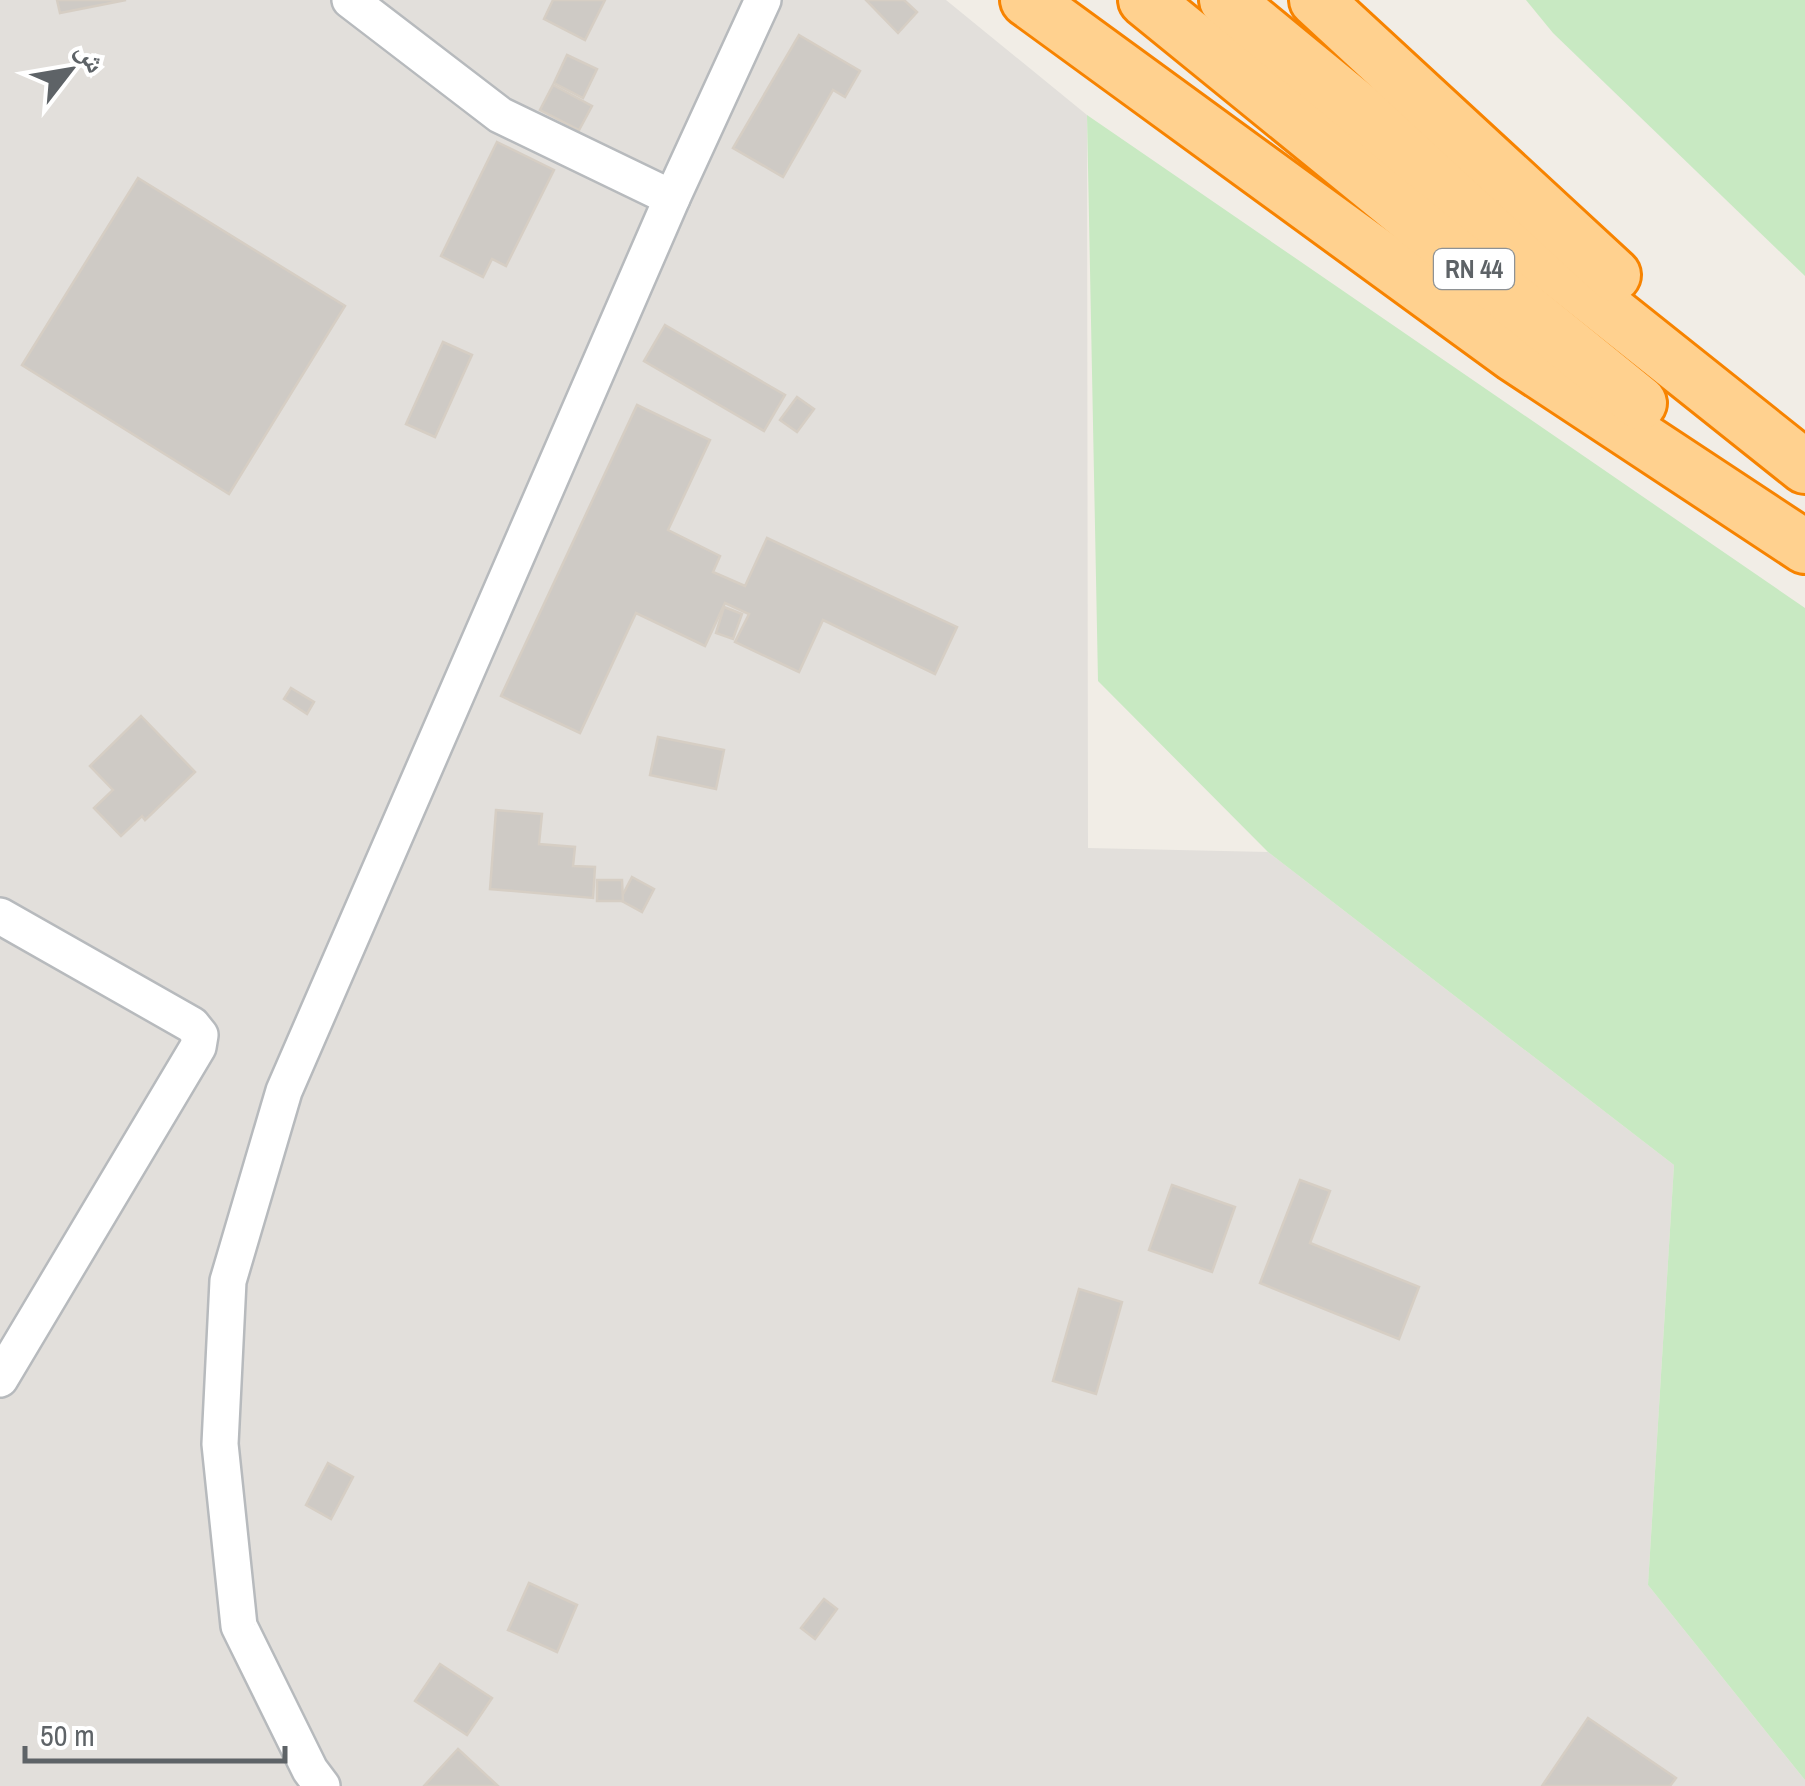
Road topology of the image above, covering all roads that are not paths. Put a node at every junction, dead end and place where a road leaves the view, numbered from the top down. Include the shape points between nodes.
1 (350, 0) edge
2 (763, 0) edge
3 (1027, 0) edge
4 (1146, 0) edge
5 (1226, 0) edge
6 (1316, 0) edge
7 (672, 198) junction
8 (1805, 453) edge
9 (1805, 467) edge
10 (1805, 536) edge
11 (1805, 548) edge
12 (0, 916) edge
13 (0, 1379) edge
14 (322, 1786) edge

1 - 7 street via 500,115
2 - 7 street
3 - 11 highway via 1514,355
4 - 10 highway, RN 44
5 - 9 highway, RN 44
6 - 8 highway
7 - 14 street via 284,1091 228,1280 220,1444 239,1626
12 - 13 street via 200,1035

